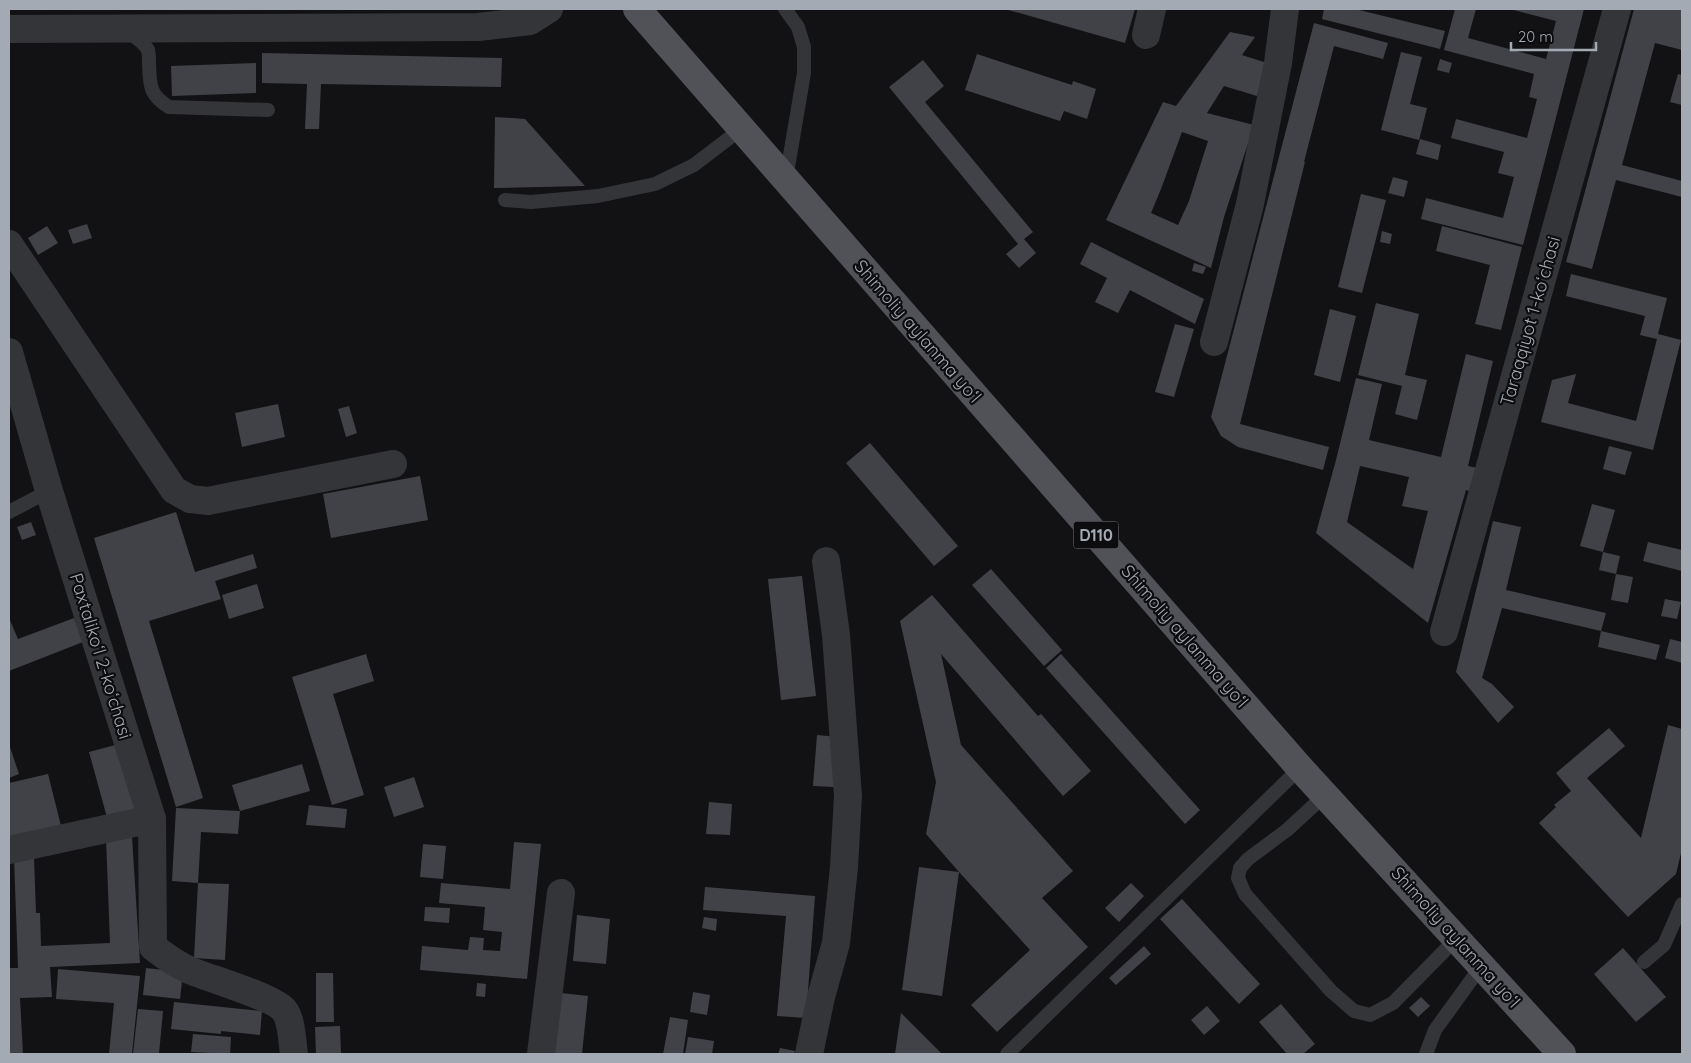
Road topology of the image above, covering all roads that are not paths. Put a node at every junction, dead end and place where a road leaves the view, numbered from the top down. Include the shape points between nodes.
1 (549, 9) edge
2 (637, 9) edge
3 (785, 9) edge
4 (1152, 9) edge
5 (1285, 9) edge
6 (1617, 9) edge
7 (128, 22) edge
8 (9, 29) edge
9 (1146, 35) dead end
10 (268, 110) dead end
11 (741, 129) junction
12 (786, 180) junction
13 (505, 200) dead end
14 (9, 244) edge
15 (1214, 342) dead end
16 (9, 352) edge
17 (393, 464) dead end
18 (50, 490) junction
19 (9, 512) edge
20 (826, 561) dead end
21 (1444, 632) dead end
22 (1300, 768) junction
23 (1325, 795) junction
24 (152, 820) junction
25 (9, 850) edge
26 (561, 893) dead end
27 (1682, 904) edge
28 (1457, 938) junction
29 (1644, 962) dead end
30 (1482, 966) junction
31 (294, 1054) edge
32 (541, 1054) edge
33 (809, 1054) edge
34 (1007, 1054) edge
35 (1426, 1054) edge
36 (1562, 1054) edge

1 - 7 street via 530,21 478,27
2 - 11 main road, Shimoliy aylanma yoʻl / D110
3 - 12 lane via 798,27 804,47 804,73
4 - 9 street
5 - 15 street via 1278,63 1252,195
6 - 21 street, Taraqqiyot 1-koʻchasi
7 - 8 street
7 - 10 lane via 149,52 150,83 158,101 168,107
11 - 12 main road, Shimoliy aylanma yoʻl / D110
11 - 13 lane via 694,165 655,184 598,196 531,202
12 - 22 main road, Shimoliy aylanma yoʻl / D110
14 - 17 street via 174,490 190,499 208,501
16 - 18 street, Paxtalikoʻl 2-koʻchasi
18 - 19 lane
18 - 24 street, Paxtalikoʻl 2-koʻchasi
20 - 33 street via 836,635 848,796 836,943
22 - 23 main road, Shimoliy aylanma yoʻl / D110
22 - 34 lane
23 - 28 main road, Shimoliy aylanma yoʻl / D110
23 - 28 lane via 1287,830 1248,859 1240,868 1238,878 1245,894 1331,991 1354,1011 1370,1015 1393,1003
24 - 25 street
24 - 31 street, Paxtalikoʻl 2-koʻchasi via 153,947 188,969 271,1001 284,1010 292,1032
26 - 32 street
27 - 29 lane via 1664,945
28 - 30 main road, Shimoliy aylanma yoʻl / D110
30 - 35 lane via 1435,1030
30 - 36 main road, Shimoliy aylanma yoʻl / D110

